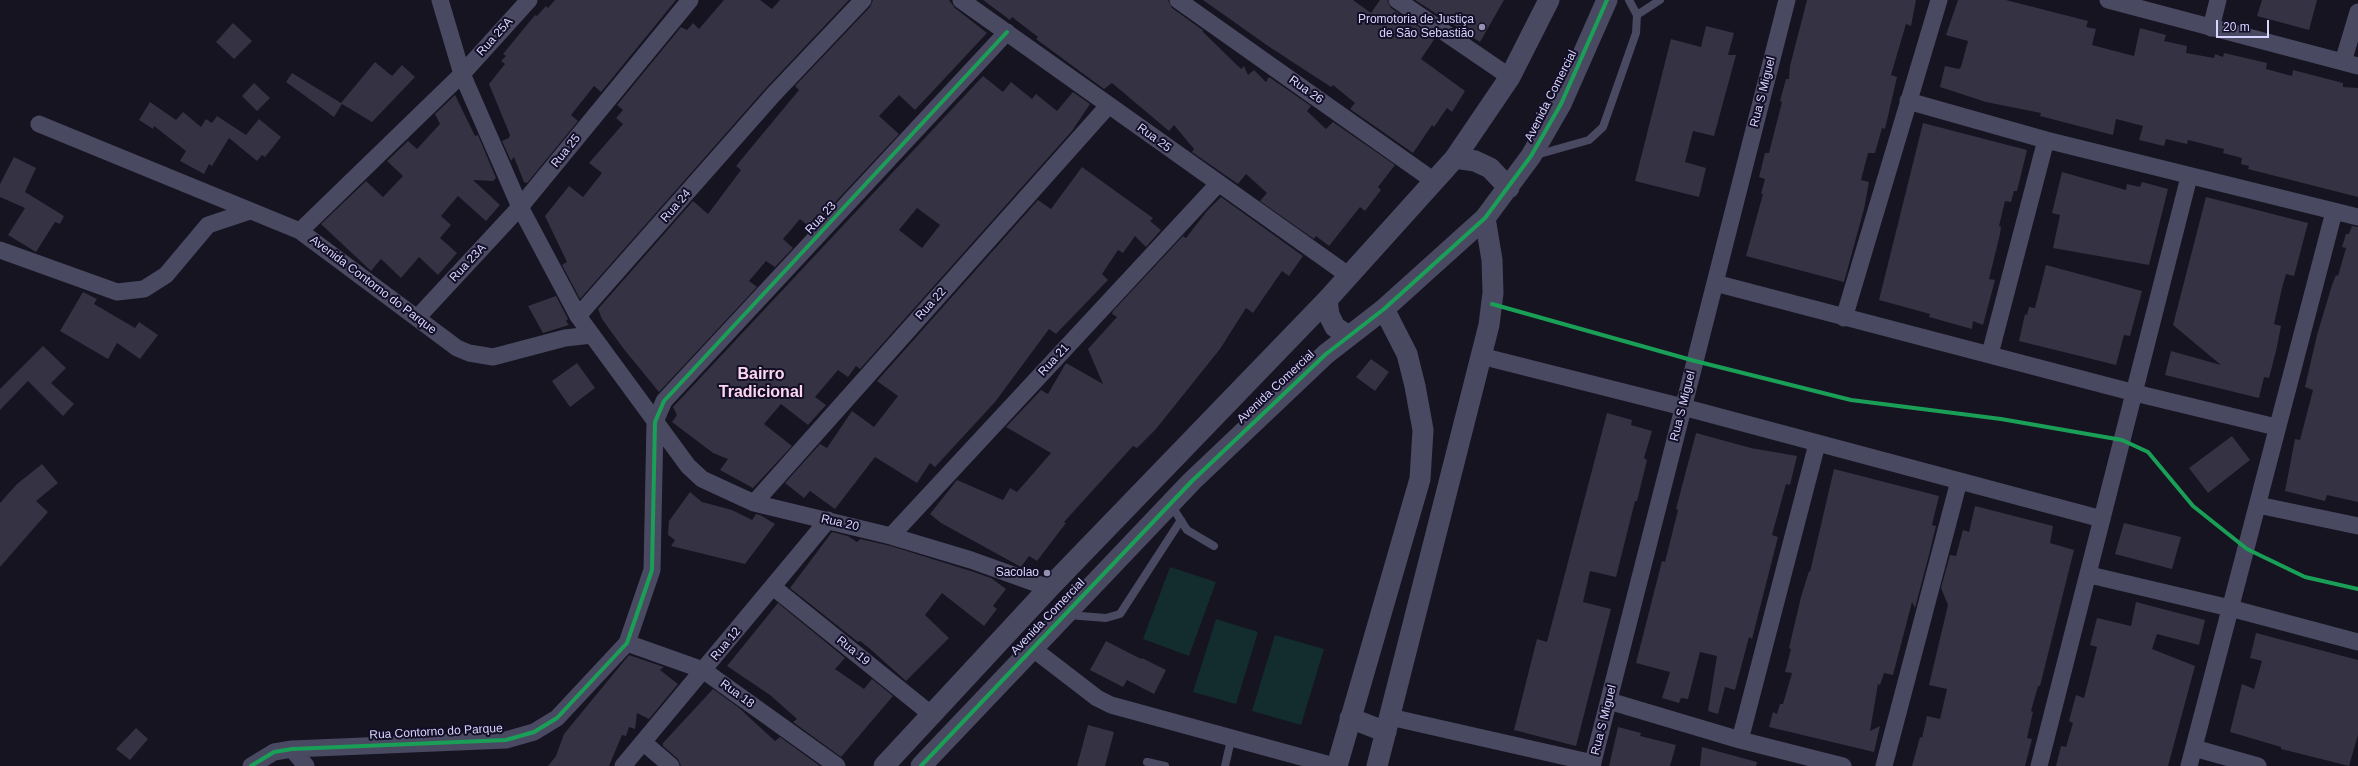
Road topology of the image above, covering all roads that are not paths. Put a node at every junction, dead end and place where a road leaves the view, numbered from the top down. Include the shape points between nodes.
1 (440, 0) edge
2 (529, 0) edge
3 (690, 0) edge
4 (863, 0) edge
5 (961, 0) edge
6 (1178, 0) edge
7 (1397, 0) edge
8 (1549, 0) edge
9 (1607, 0) edge
10 (1629, 0) edge
11 (1660, 0) edge
12 (1786, 0) edge
13 (1939, 0) edge
14 (2108, 0) edge
15 (2218, 0) edge
16 (2358, 12) edge
17 (1638, 15) junction
18 (2211, 28) junction
19 (1007, 32) junction
20 (2351, 64) edge
21 (462, 74) junction
22 (1510, 77) junction
23 (1908, 101) junction
24 (1108, 106) junction
25 (40, 124) dead end
26 (2046, 140) junction
27 (1531, 156) junction
28 (1455, 158) junction
29 (2189, 177) junction
30 (1434, 180) junction
31 (1218, 184) junction
32 (1509, 188) junction
33 (520, 207) junction
34 (250, 211) junction
35 (2334, 212) junction
36 (2358, 217) edge
37 (1485, 218) junction
38 (300, 231) junction
39 (0, 250) edge
40 (1348, 275) junction
41 (1715, 283) junction
42 (1326, 300) junction
43 (1384, 309) junction
44 (578, 316) junction
45 (417, 318) junction
46 (1844, 318) junction
47 (592, 335) junction
48 (1349, 336) junction
49 (1990, 354) junction
50 (1481, 356) junction
51 (2135, 393) junction
52 (1683, 407) junction
53 (656, 422) junction
54 (2276, 427) junction
55 (1817, 444) junction
56 (1959, 481) junction
57 (754, 503) junction
58 (2258, 505) junction
59 (1176, 512) junction
60 (2102, 519) junction
61 (828, 520) junction
62 (2358, 526) edge
63 (891, 536) junction
64 (1214, 546) dead end
65 (2090, 575) junction
66 (774, 587) junction
67 (1049, 588) junction
68 (2230, 608) junction
69 (1063, 614) junction
70 (2358, 642) edge
71 (627, 643) junction
72 (1032, 648) junction
73 (703, 670) junction
74 (967, 678) junction
75 (987, 696) junction
76 (1608, 701) junction
77 (932, 715) junction
78 (1350, 718) junction
79 (1388, 724) junction
80 (909, 740) junction
81 (1231, 740) junction
82 (1740, 740) junction
83 (643, 742) junction
84 (2194, 748) junction
85 (292, 749) junction
86 (1295, 761) edge
87 (925, 762) edge
88 (1147, 762) dead end
89 (1592, 764) edge
90 (251, 766) edge
91 (306, 766) edge
92 (623, 766) edge
93 (671, 766) edge
94 (837, 766) edge
95 (884, 766) edge
96 (1165, 766) edge
97 (1225, 766) edge
98 (1334, 766) edge
99 (1337, 766) edge
100 (1377, 766) edge
101 (1843, 766) edge
102 (1884, 766) edge
103 (2039, 766) edge
104 (2189, 766) edge
105 (2258, 766) edge

1 - 21 street
2 - 21 street, Rua 25A
3 - 33 street, Rua 25
4 - 44 street, Rua 24 via 773,95
5 - 19 street, Rua 25
6 - 30 street, Rua 26
7 - 22 street
8 - 22 street, Avenida Comercial
9 - 27 street, Avenida Comercial via 1561,104
10 - 17 lane
11 - 17 lane
12 - 41 street, Rua S Miguel
13 - 23 street
14 - 18 street
15 - 18 street
16 - 20 street
17 - 27 lane via 1636,32 1603,127 1589,140
18 - 20 street
19 - 24 street, Rua 25
19 - 53 street, Rua 23 via 664,402
21 - 33 street
21 - 38 street, Avenida Contorno do Parque
22 - 28 street, Avenida Comercial
23 - 26 street
23 - 46 street
24 - 31 street, Rua 25
24 - 57 street, Rua 22
25 - 34 street
26 - 29 street
26 - 49 street
27 - 32 street, Avenida Comercial
28 - 30 street, Avenida Comercial
28 - 32 street via 1474,161 1490,168
29 - 35 street
29 - 51 street
30 - 40 street, Avenida Comercial
31 - 40 street, Rua 25
31 - 63 street, Rua 21
32 - 37 street, Avenida Comercial
33 - 44 street
33 - 45 street, Rua 23A
34 - 38 street
34 - 39 street via 208,225 166,275 144,289 118,292
35 - 36 street
35 - 54 street
37 - 43 street, Avenida Comercial
37 - 50 street via 1492,260 1493,293 1489,325
38 - 45 street, Avenida Contorno do Parque
40 - 42 street, Avenida Comercial
41 - 46 street
41 - 52 street, Rua S Miguel
42 - 48 street via 1328,315 1335,327
42 - 67 street, Avenida Comercial
43 - 48 street, Avenida Comercial
43 - 78 street via 1406,354 1415,386 1423,430 1420,479
44 - 47 street
45 - 47 street, Avenida Contorno do Parque via 457,348 493,357 561,339
46 - 49 street
47 - 53 street
48 - 59 street, Avenida Comercial via 1326,354 1192,481
49 - 51 street
50 - 52 street
50 - 79 street
51 - 54 street
51 - 60 street
52 - 55 street
52 - 76 street, Rua S Miguel
53 - 57 street, Rua 20 via 688,466 702,479
53 - 71 street, Rua Contorno do Parque via 652,570
54 - 58 street
55 - 56 street
55 - 82 street
56 - 60 street
56 - 102 street
57 - 61 street, Rua 20
58 - 62 street
58 - 68 street
59 - 64 lane via 1187,530
59 - 69 street, Avenida Comercial
59 - 69 lane via 1120,614 1106,618
60 - 65 street
61 - 63 street, Rua 20
61 - 66 street, Rua 12
63 - 67 street, Rua 20 via 971,560
65 - 68 street
65 - 103 street
66 - 73 street, Rua 12
66 - 77 street, Rua 19
67 - 74 street, Avenida Comercial
68 - 70 street
68 - 84 street
69 - 72 street, Avenida Comercial
71 - 73 street, Rua 18
71 - 85 street, Rua Contorno do Parque via 557,718 534,732 506,740
72 - 75 street, Avenida Comercial
72 - 81 street via 1097,698 1111,705
73 - 83 street, Rua 12
73 - 94 street, Rua 18
74 - 75 street via 978,682
74 - 77 street, Avenida Comercial
75 - 87 street, Avenida Comercial
76 - 82 street
76 - 89 street, Rua S Miguel
77 - 80 street, Avenida Comercial
78 - 79 street
78 - 99 street
79 - 89 street
79 - 100 street
80 - 87 street
80 - 95 street, Avenida Comercial
81 - 86 street
81 - 97 lane
82 - 101 street
83 - 92 street, Rua 12
83 - 93 street
84 - 104 street
84 - 105 street
85 - 90 street, Rua Contorno do Parque via 274,752
85 - 91 street
86 - 98 street
88 - 96 lane

